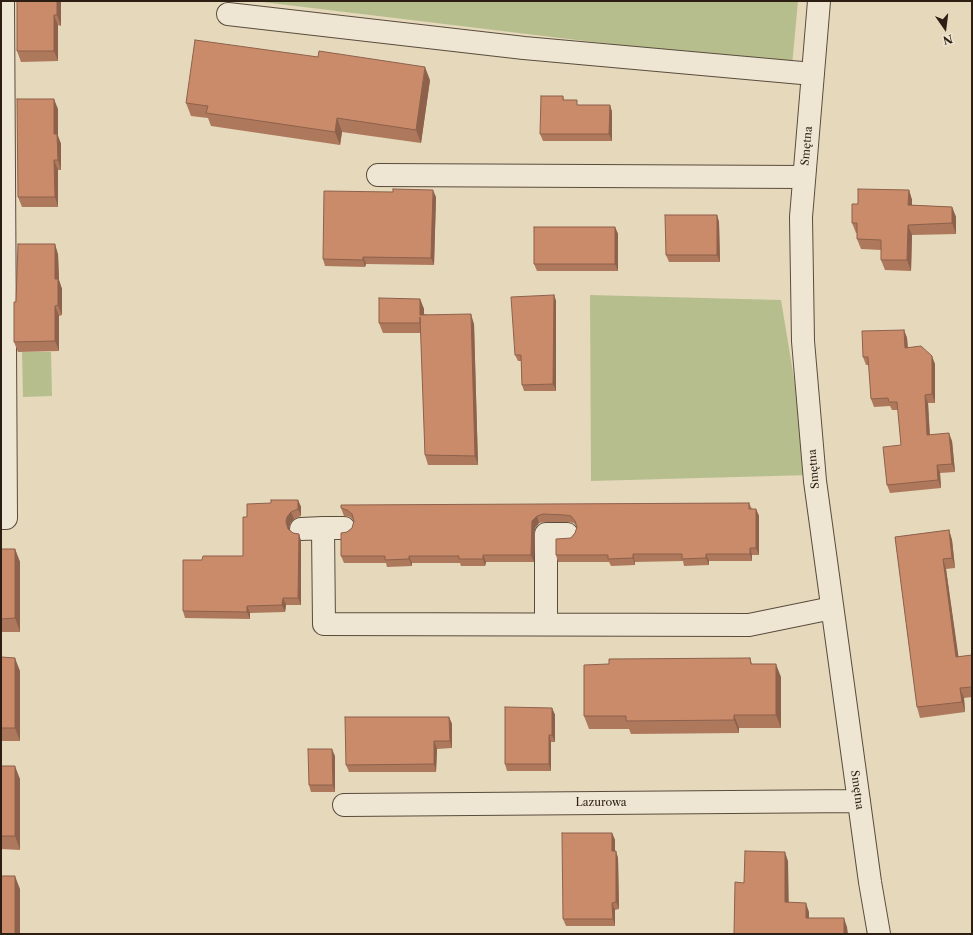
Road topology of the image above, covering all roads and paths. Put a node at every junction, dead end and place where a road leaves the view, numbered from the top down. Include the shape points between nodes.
1 (3, 1) edge
2 (819, 1) edge
3 (228, 14) dead end
4 (813, 74) junction
5 (378, 175) dead end
6 (804, 177) junction
7 (1, 518) edge
8 (301, 529) dead end
9 (567, 534) dead end
10 (832, 608) junction
11 (546, 624) junction
12 (859, 801) junction
13 (344, 805) dead end
14 (880, 934) edge

1 - 7 street via 6,518
2 - 4 street, Smętna
3 - 4 street via 524,48
4 - 6 street, Smętna
5 - 6 street
6 - 10 street, Smętna via 801,217 803,341 815,481
8 - 11 street via 333,528 324,624
9 - 11 street via 546,534
10 - 11 street via 749,625
10 - 12 street, Smętna
12 - 13 street, Lazurowa
12 - 14 street, Smętna

